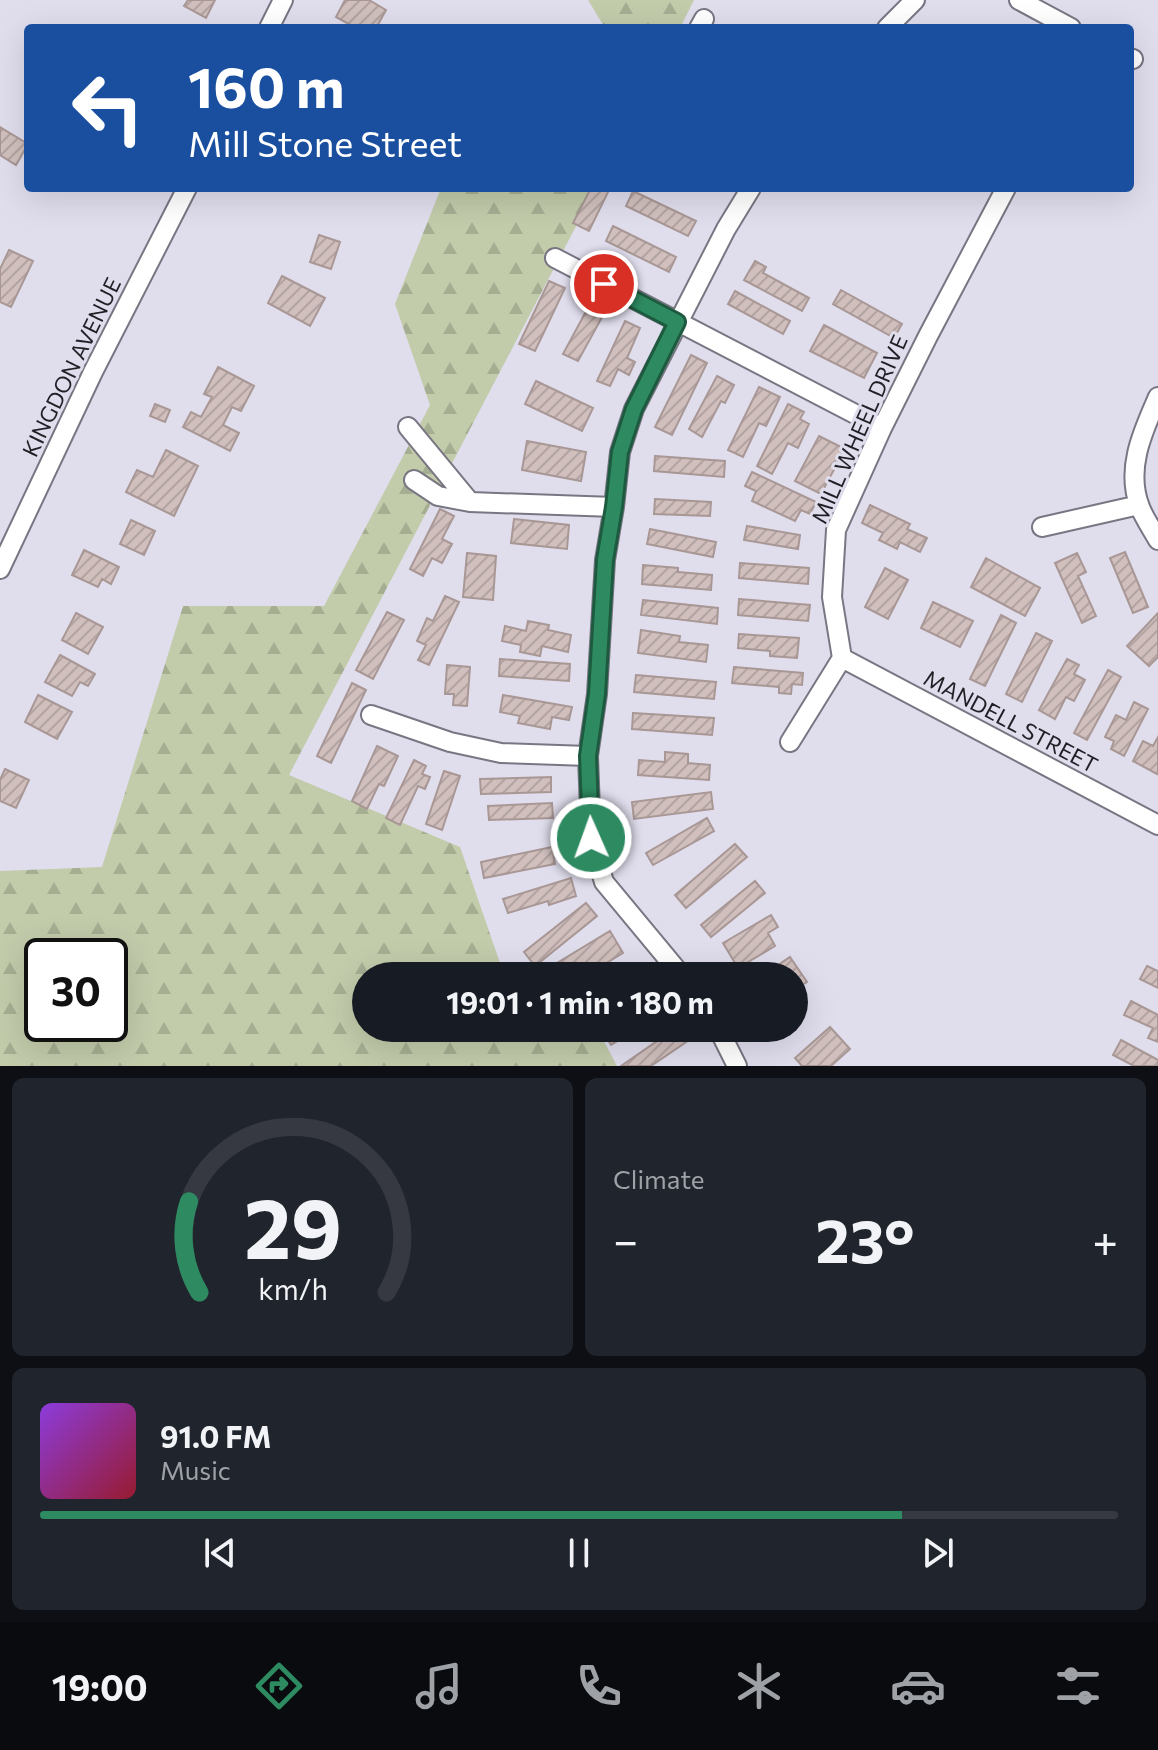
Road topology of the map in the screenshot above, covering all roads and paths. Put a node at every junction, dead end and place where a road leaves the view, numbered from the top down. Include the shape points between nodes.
1 (283, 0) edge
2 (915, 0) edge
3 (1019, 0) edge
4 (271, 24) edge
5 (891, 24) edge
6 (1064, 24) edge
7 (185, 192) edge
8 (749, 192) edge
9 (1004, 192) edge
10 (555, 258) dead end
11 (677, 322) junction
12 (1158, 397) edge
13 (408, 427) dead end
14 (882, 428) junction
15 (414, 480) dead end
16 (470, 502) junction
17 (1139, 505) junction
18 (614, 507) junction
19 (1042, 527) dead end
20 (1158, 540) edge
21 (0, 569) edge
22 (842, 658) junction
23 (371, 715) dead end
24 (790, 742) dead end
25 (588, 756) junction
26 (1158, 825) edge
27 (670, 962) edge
28 (725, 1042) edge
29 (737, 1066) edge

1 - 4 street
2 - 5 street
3 - 6 street
7 - 21 street, KINGDON AVENUE
8 - 11 street
9 - 14 street, MILL WHEEL DRIVE
10 - 11 street
11 - 14 street
11 - 18 street via 634,409 620,452
12 - 17 street via 1134,460
13 - 16 street
14 - 22 street, MILL WHEEL DRIVE via 836,530 832,597
15 - 16 street via 438,496
16 - 18 street
17 - 19 street
17 - 20 street
18 - 25 street
22 - 24 street
22 - 26 street, MANDELL STREET
23 - 25 street via 501,753
25 - 27 street via 591,838 604,882
28 - 29 street

